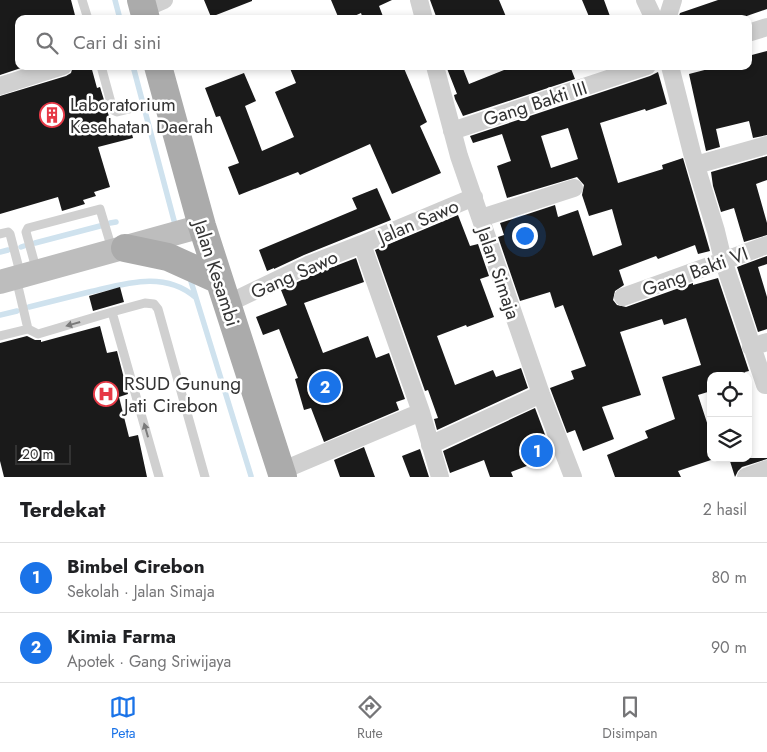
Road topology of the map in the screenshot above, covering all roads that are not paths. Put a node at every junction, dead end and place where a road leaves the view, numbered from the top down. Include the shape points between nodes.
1 (82, 0) edge
2 (419, 0) edge
3 (645, 0) edge
4 (673, 0) edge
5 (87, 15) edge
6 (423, 15) edge
7 (652, 15) edge
8 (669, 15) edge
9 (767, 27) edge
10 (752, 32) edge
11 (50, 70) edge
12 (102, 70) edge
13 (158, 70) edge
14 (436, 70) edge
15 (635, 70) edge
16 (671, 70) edge
17 (0, 86) edge
18 (158, 102) junction
19 (452, 131) junction
20 (767, 145) edge
21 (696, 165) junction
22 (574, 188) dead end
23 (474, 197) junction
24 (481, 218) junction
25 (185, 231) junction
26 (0, 234) edge
27 (362, 244) junction
28 (767, 245) edge
29 (119, 250) junction
30 (723, 260) junction
31 (19, 277) edge
32 (208, 280) junction
33 (623, 297) dead end
34 (112, 312) junction
35 (28, 329) junction
36 (0, 336) edge
37 (759, 345) edge
38 (767, 385) edge
39 (540, 394) junction
40 (420, 412) junction
41 (430, 445) junction
42 (767, 469) edge
43 (282, 474) edge
44 (159, 477) edge
45 (205, 477) edge
46 (440, 477) edge
47 (573, 477) edge
48 (746, 477) edge

1 - 5 lane
2 - 6 street
3 - 7 street
4 - 8 street
9 - 10 street
11 - 17 street
12 - 18 lane via 113,110 117,112
13 - 18 main road, Jalan Kesambi
14 - 19 street, Jalan Simaja
15 - 19 street, Gang Bakti III
16 - 21 street
18 - 25 main road, Jalan Kesambi
19 - 23 street, Jalan Simaja
20 - 21 street
21 - 30 street
22 - 24 street
23 - 24 street, Jalan Simaja
23 - 27 street, Jalan Sawo
24 - 39 street, Jalan Simaja
25 - 29 street
25 - 32 main road, Jalan Kesambi
26 - 31 lane via 10,234
27 - 32 street, Gang Sawo via 308,265
27 - 40 street
28 - 30 street, Gang Bakti VI
29 - 31 street
29 - 31 lane via 98,209 28,228
29 - 32 main road via 168,257
30 - 33 street, Gang Bakti VI
30 - 37 street
31 - 35 lane
32 - 43 main road, Jalan Kesambi
34 -> 35 lane via 38,334
44 -> 34 lane
34 - 45 lane via 145,303 154,304 158,309
35 - 36 lane
37 - 38 street
39 - 41 street
39 - 47 street, Jalan Simaja
40 - 41 street
40 - 43 street
41 - 46 street
42 - 48 street

